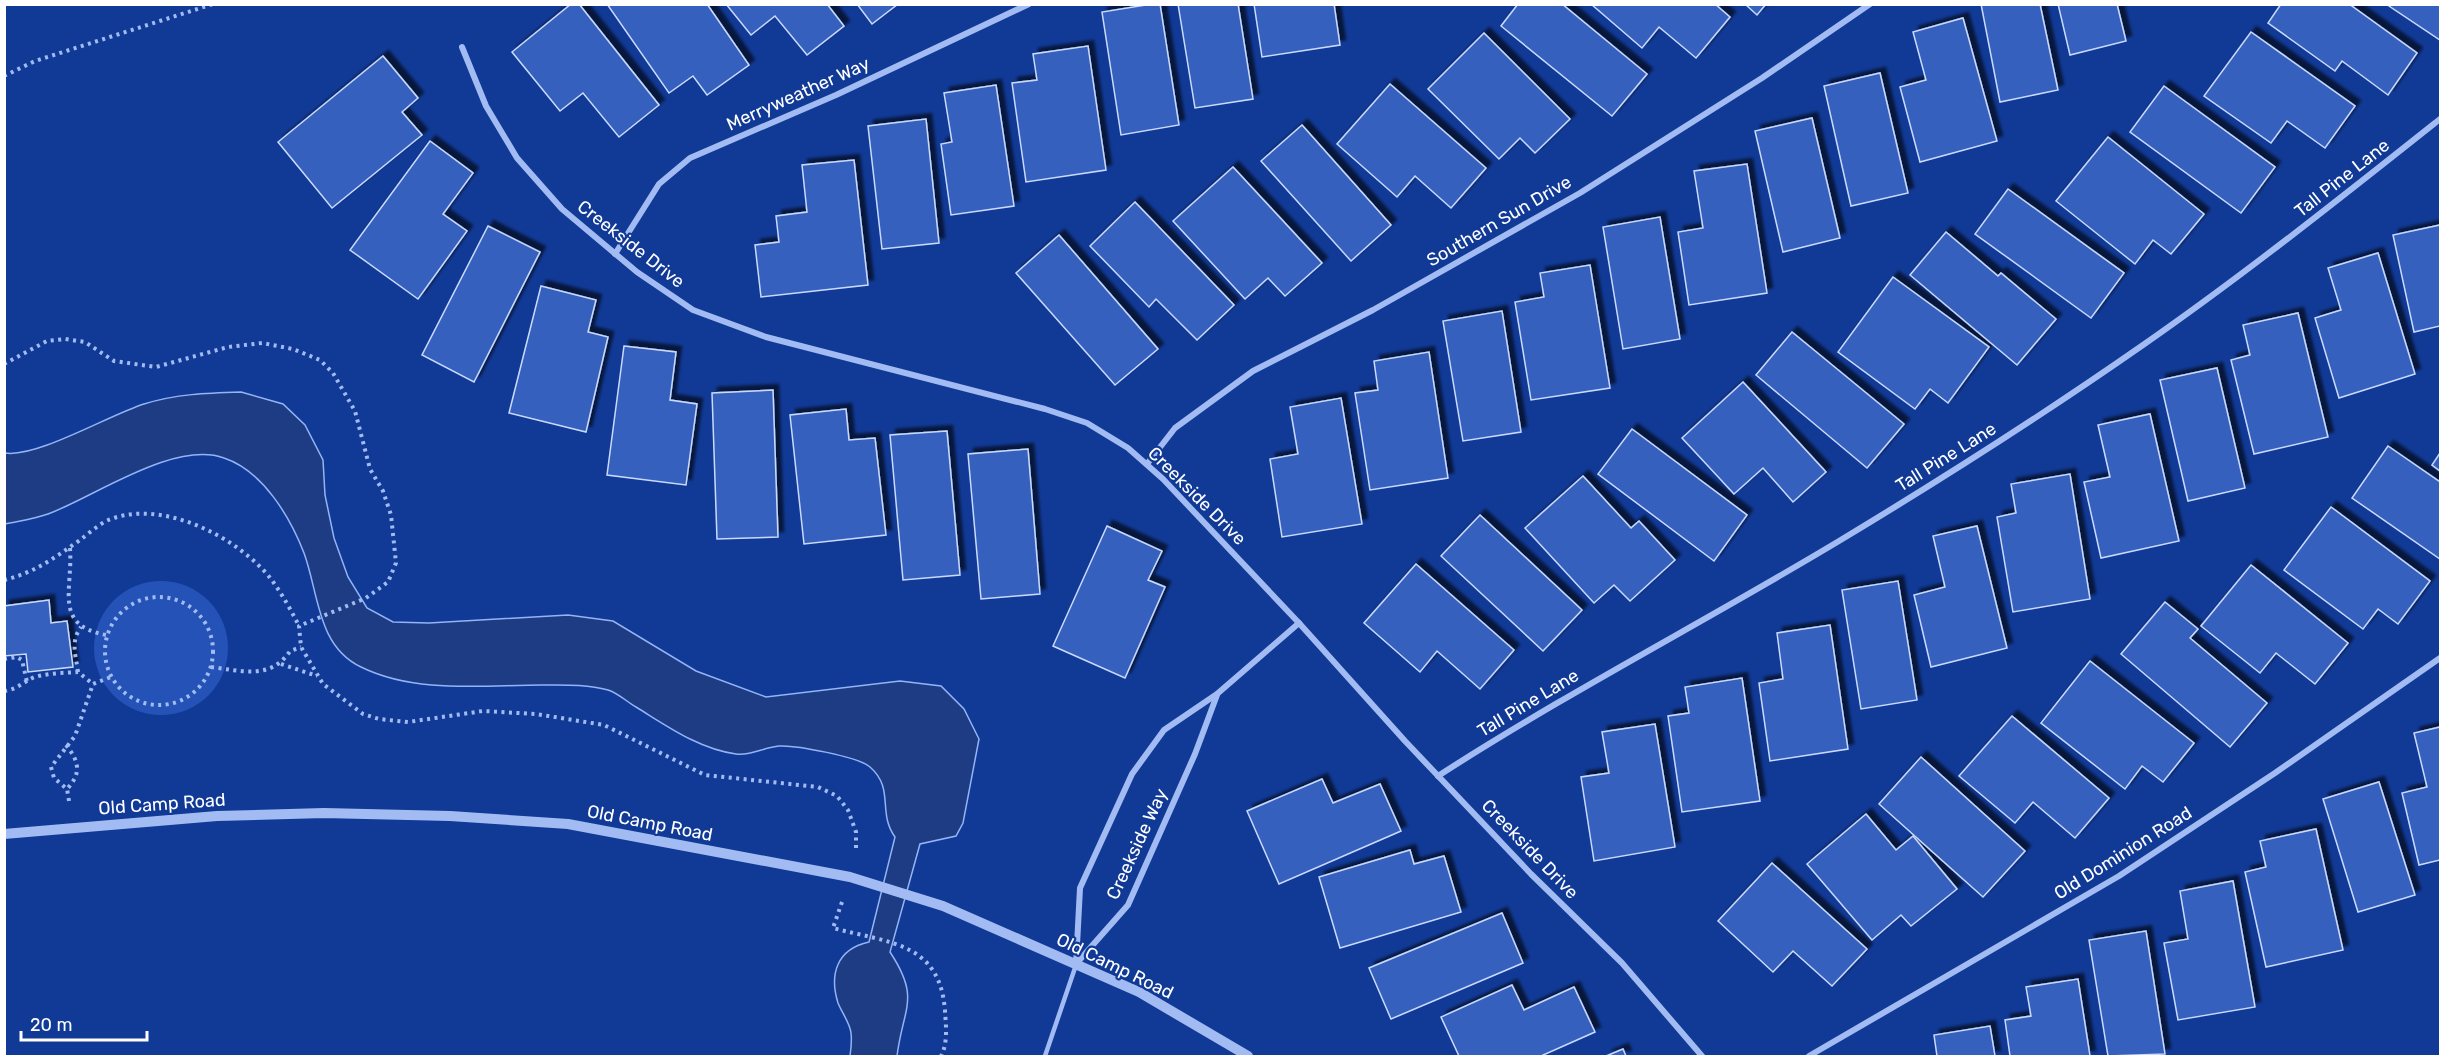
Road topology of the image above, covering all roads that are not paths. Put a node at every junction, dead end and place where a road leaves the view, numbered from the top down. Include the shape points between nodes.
1 (1029, 4) edge
2 (1870, 4) edge
3 (462, 47) dead end
4 (2440, 119) edge
5 (615, 254) junction
6 (1147, 464) junction
7 (1299, 623) junction
8 (2440, 658) edge
9 (1217, 694) junction
10 (1438, 776) junction
11 (4, 834) edge
12 (1076, 964) junction
13 (1045, 1056) edge
14 (1248, 1056) edge
15 (1702, 1056) edge
16 (1809, 1056) edge

1 - 5 street, Merryweather Way via 836,95 690,158 659,184
2 - 6 street, Southern Sun Drive via 1762,78 1580,192 1373,310 1253,371 1175,428
3 - 5 street, Creekside Drive via 486,106 517,158 562,209
4 - 10 street, Tall Pine Lane via 2154,337 1995,444 1838,542 1526,720
5 - 6 street, Creekside Drive via 693,310 766,337 1087,423
6 - 7 street, Creekside Drive
7 - 9 street, Creekside Way
7 - 10 street, Creekside Drive
8 - 16 street, Old Dominion Road via 2119,876
9 - 12 street, Creekside Way via 1195,754 1128,905
9 - 12 street, Creekside Way via 1164,730 1132,774 1080,888
10 - 15 street, Creekside Drive via 1622,963
11 - 12 street, Old Camp Road via 218,816 324,813 568,824 850,877 943,906
12 - 13 lane
12 - 14 street, Old Camp Road via 1139,992

